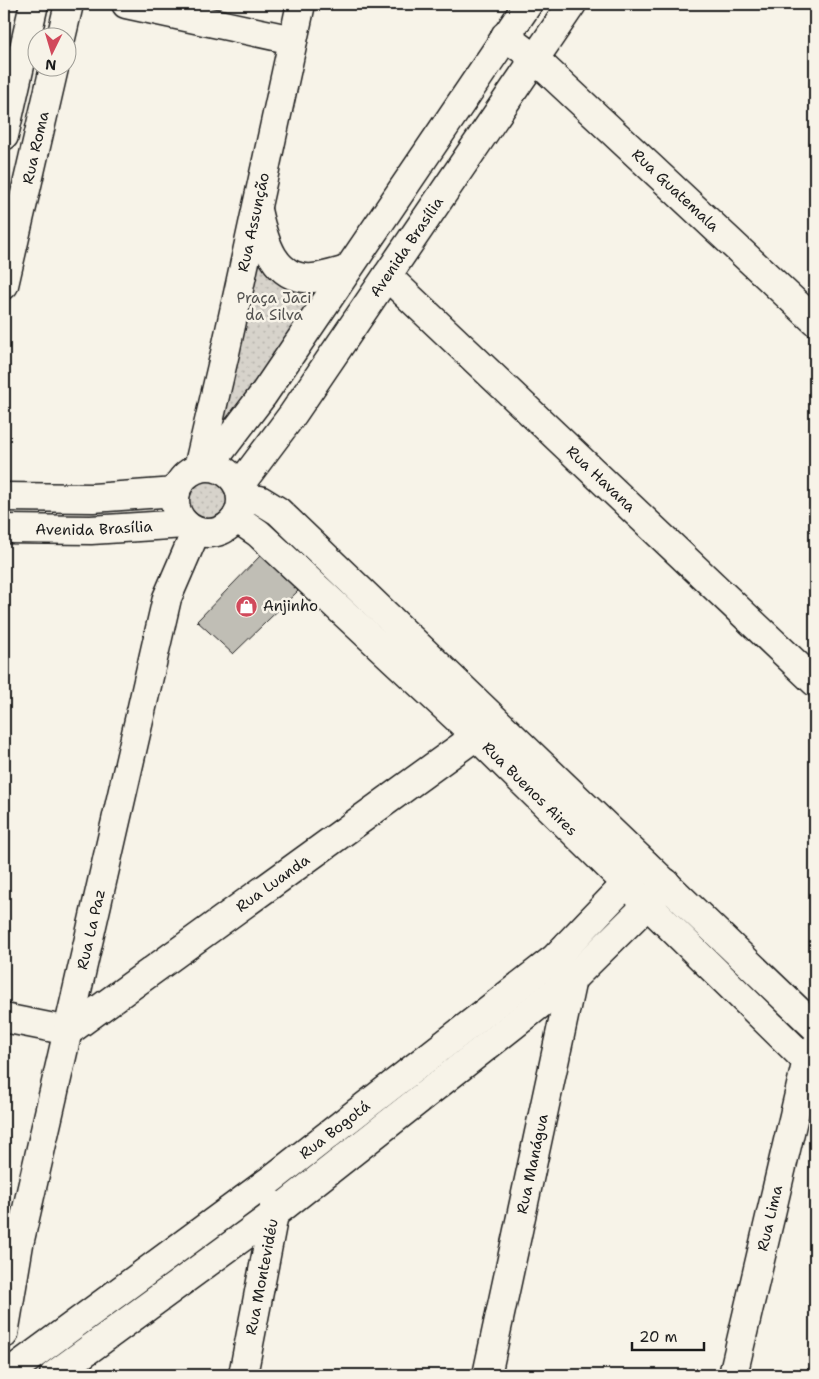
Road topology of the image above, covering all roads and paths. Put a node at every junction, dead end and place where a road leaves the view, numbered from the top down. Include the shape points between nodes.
1 (34, 4) edge
2 (69, 4) edge
3 (126, 4) edge
4 (301, 4) edge
5 (528, 4) edge
6 (572, 4) edge
7 (63, 28) edge
8 (505, 36) junction
9 (293, 40) junction
10 (535, 59) junction
11 (52, 78) edge
12 (4, 136) edge
13 (257, 210) junction
14 (347, 270) junction
15 (387, 276) junction
16 (4, 285) edge
17 (815, 322) edge
18 (203, 467) junction
19 (176, 492) junction
20 (4, 497) edge
21 (239, 500) junction
22 (191, 528) junction
23 (4, 529) edge
24 (815, 682) edge
25 (486, 727) junction
26 (636, 873) junction
27 (666, 883) junction
28 (648, 904) junction
29 (555, 958) junction
30 (572, 979) junction
31 (4, 1018) edge
32 (815, 1027) edge
33 (69, 1031) junction
34 (812, 1058) edge
35 (273, 1178) junction
36 (274, 1214) junction
37 (4, 1334) edge
38 (6, 1375) edge
39 (54, 1375) edge
40 (243, 1375) edge
41 (487, 1375) edge
42 (733, 1375) edge

1 - 12 street
2 - 7 street
3 - 9 street
4 - 9 street, Rua Assunção
5 - 8 street
6 - 10 street, Avenida Brasília
8 - 10 street, Rua Guatemala
8 - 14 street
9 - 13 street, Rua Assunção
10 - 15 street, Avenida Brasília
10 - 17 street, Rua Guatemala
11 - 16 street, Rua Roma
13 - 14 street via 271,254 287,273 314,278
13 - 18 street, Rua Assunção
14 - 18 street via 263,395
15 - 21 street, Avenida Brasília
15 - 24 street, Rua Havana
18 - 19 street via 188,473
18 - 21 street via 226,472
19 - 20 street, Avenida Brasília via 94,498
19 - 22 street via 178,515
21 - 22 street via 228,526 219,532 207,533
21 - 25 street, Rua Buenos Aires via 258,533
22 - 23 street, Avenida Brasília
22 - 33 street, Rua La Paz via 167,598
25 - 26 street, Rua Buenos Aires
25 - 33 street, Rua Luanda
26 - 27 street, Rua Buenos Aires
26 - 28 street, Rua Buenos Aires
26 - 29 street, Rua Bogotá
27 - 28 street, Rua Bogotá
27 - 32 street, Rua Buenos Aires
28 - 30 street, Rua Bogotá
28 - 34 street, Rua Buenos Aires
29 - 30 street
29 - 35 street, Rua Bogotá
30 - 36 street, Rua Bogotá
30 - 41 street, Rua Manágua
31 - 33 street
33 - 37 street, Rua La Paz via 19,1244
34 - 42 street, Rua Lima
35 - 36 street, Rua Montevidéu
35 - 38 street, Rua Bogotá
36 - 39 street, Rua Bogotá
36 - 40 street, Rua Montevidéu

